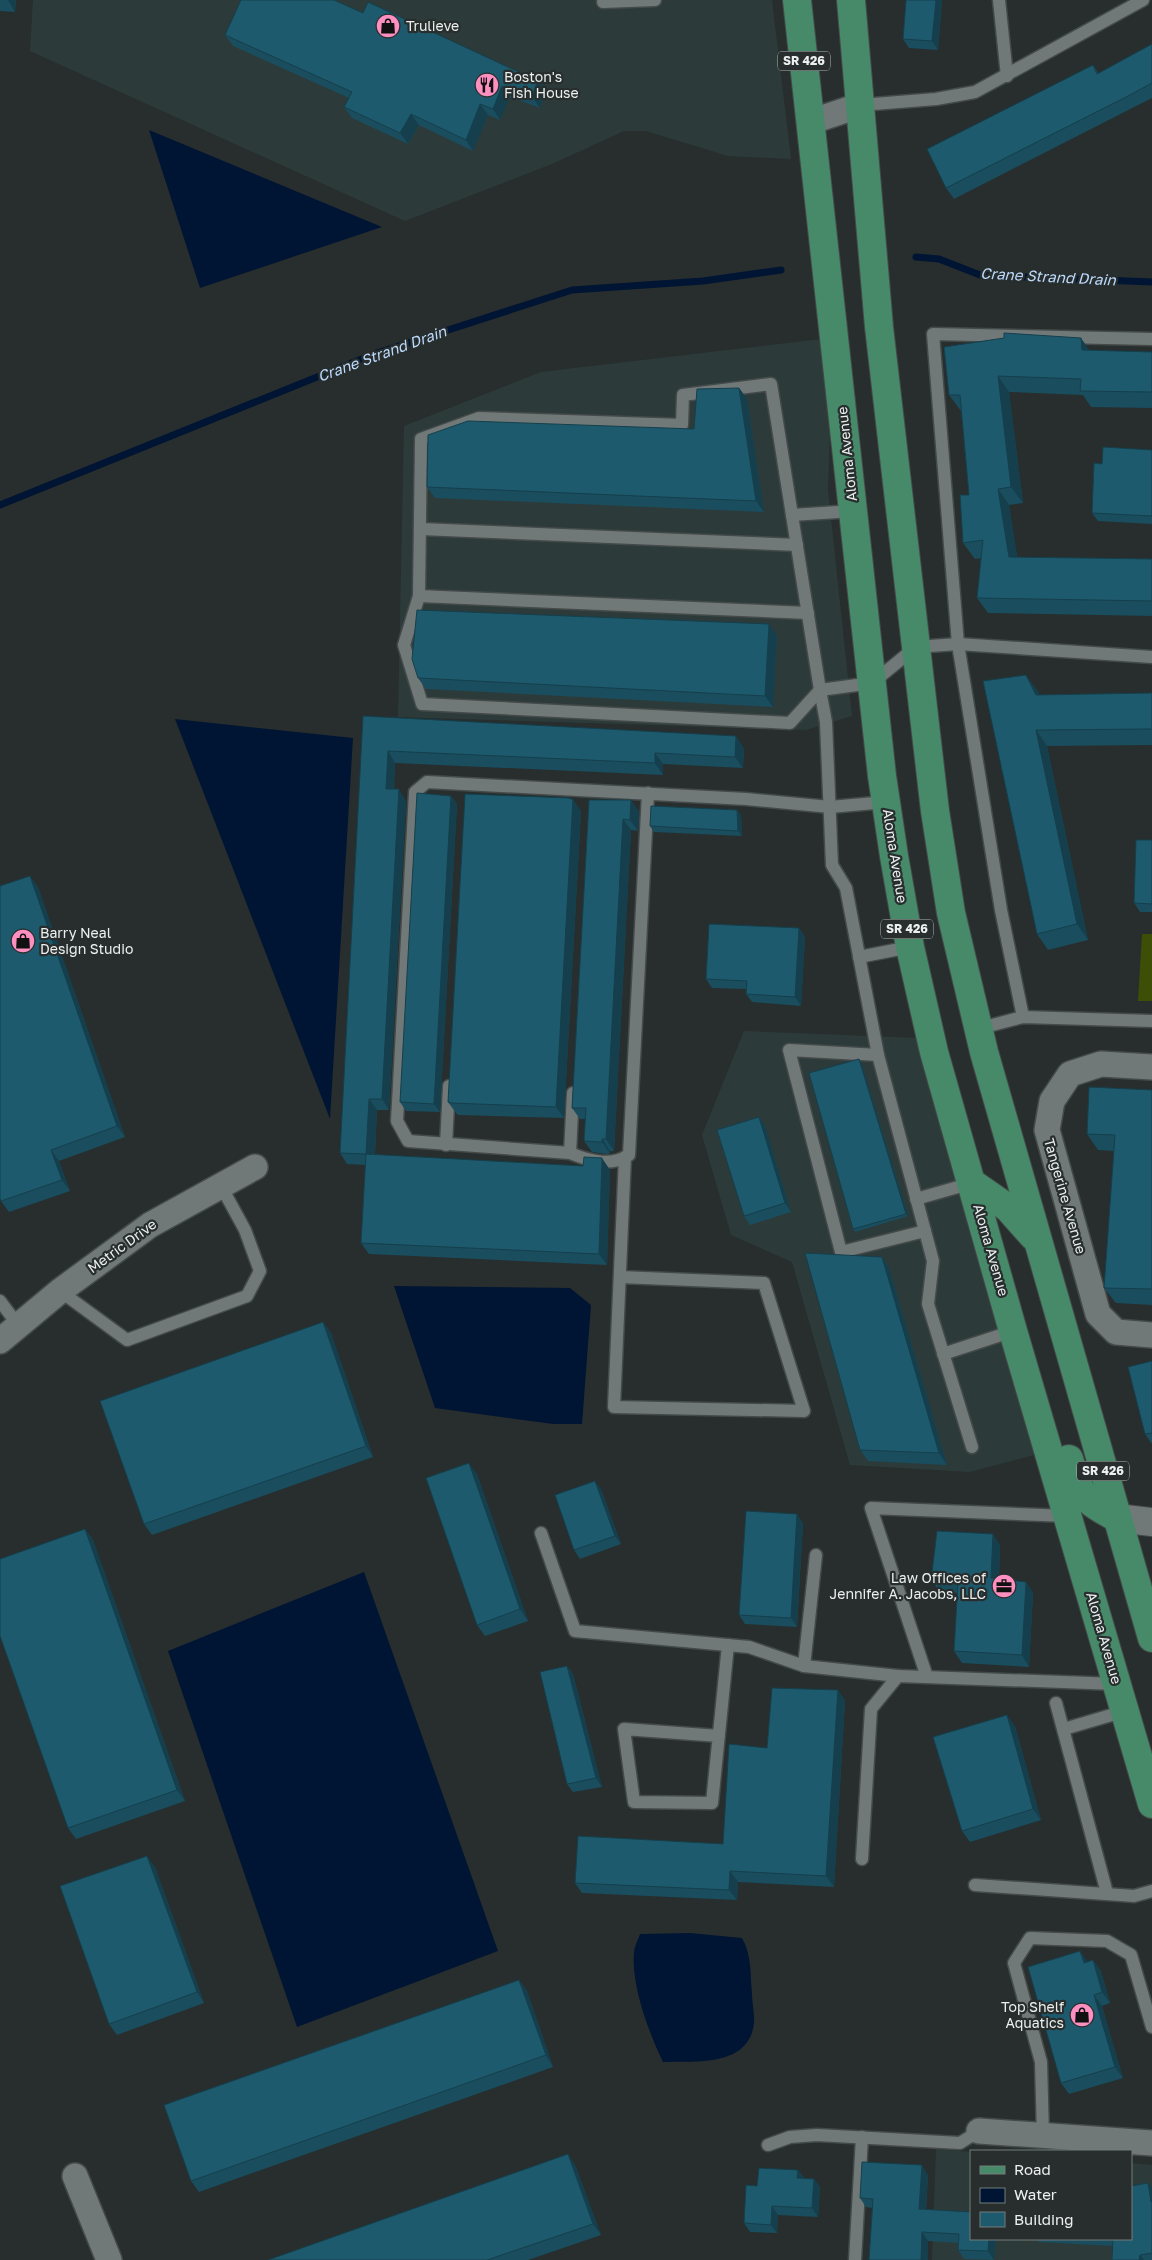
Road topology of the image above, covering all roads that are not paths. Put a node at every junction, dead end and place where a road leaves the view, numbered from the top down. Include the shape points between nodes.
1 (656, 0) edge
2 (797, 0) edge
3 (851, 0) edge
4 (998, 0) edge
5 (1143, 0) edge
6 (603, 2) dead end
7 (1007, 76) junction
8 (861, 105) junction
9 (810, 122) junction
10 (1152, 339) edge
11 (853, 511) junction
12 (792, 515) junction
13 (421, 529) junction
14 (797, 544) junction
15 (419, 596) junction
16 (808, 613) junction
17 (958, 644) junction
18 (916, 647) junction
19 (1152, 657) edge
20 (872, 683) junction
21 (820, 690) junction
22 (648, 793) junction
23 (886, 802) junction
24 (830, 807) junction
25 (910, 947) junction
26 (859, 957) junction
27 (1024, 1017) junction
28 (1152, 1020) edge
29 (977, 1030) junction
30 (878, 1055) junction
31 (1152, 1067) edge
32 (450, 1076) edge
33 (574, 1084) edge
34 (446, 1144) junction
35 (570, 1153) junction
36 (625, 1157) junction
37 (255, 1167) dead end
38 (972, 1183) junction
39 (221, 1186) junction
40 (916, 1198) junction
41 (924, 1231) junction
42 (1038, 1241) junction
43 (620, 1277) junction
44 (60, 1291) junction
45 (0, 1301) edge
46 (18, 1325) junction
47 (1013, 1331) junction
48 (1152, 1335) edge
49 (0, 1341) edge
50 (943, 1354) junction
51 (972, 1447) dead end
52 (1068, 1516) junction
53 (1117, 1518) junction
54 (1152, 1522) edge
55 (541, 1533) dead end
56 (816, 1555) dead end
57 (1152, 1638) edge
58 (728, 1645) junction
59 (804, 1666) junction
60 (898, 1676) junction
61 (928, 1677) junction
62 (1117, 1684) junction
63 (1056, 1703) dead end
64 (1125, 1711) junction
65 (1064, 1729) junction
66 (719, 1736) junction
67 (1152, 1804) edge
68 (862, 1859) dead end
69 (975, 1886) dead end
70 (1152, 1891) edge
71 (1107, 1893) junction
72 (1152, 2027) edge
73 (979, 2131) joint
74 (1043, 2136) junction
75 (862, 2137) junction
76 (1152, 2143) edge
77 (768, 2144) dead end
78 (75, 2176) dead end
79 (109, 2260) edge
80 (856, 2260) edge

1 - 6 lane
2 - 9 main road, Aloma Avenue / SR 426
3 - 8 main road, SR 426
4 - 7 lane
5 - 7 lane
7 - 8 lane via 975,92 936,99
8 - 9 street
8 - 18 main road, SR 426 via 871,243
9 - 11 main road, Aloma Avenue / SR 426
10 - 17 lane via 933,334
11 - 12 lane
11 - 20 main road, Aloma Avenue / SR 426
12 - 13 lane via 771,384 683,395 682,425 479,418 421,440
12 - 14 lane
13 - 14 lane
13 - 15 lane
14 - 16 lane
15 - 16 lane
15 - 21 lane via 404,645 422,704 790,723
16 - 21 lane
17 - 18 lane
17 - 19 lane
17 - 27 lane via 1001,910
18 - 20 lane
18 - 29 main road, SR 426 via 943,865
20 - 21 lane
20 - 23 main road, Aloma Avenue / SR 426
21 - 24 lane via 826,722
22 - 24 lane
22 - 34 lane via 590,795 466,788 427,782 415,792 397,1121 408,1142
22 - 36 lane via 629,1155
23 - 24 lane
23 - 25 main road, Aloma Avenue / SR 426
24 - 26 lane via 832,865 846,888
25 - 26 lane
25 - 38 main road, Aloma Avenue / SR 426 via 934,1052
26 - 30 lane
27 - 28 lane
27 - 29 lane
29 - 42 main road, SR 426
30 - 40 lane
30 - 41 lane via 789,1050 841,1252
31 - 48 street, Tangerine Avenue via 1101,1064 1070,1074 1052,1101 1047,1130 1098,1314 1116,1332
32 - 34 lane
33 - 35 lane
34 - 35 lane
35 - 36 lane via 588,1160 618,1162
36 - 43 lane
37 - 39 street, Metric Drive
38 - 40 lane
38 - 42 main road via 1008,1208
38 - 47 main road, Aloma Avenue / SR 426
39 - 44 street, Metric Drive via 150,1225
39 - 44 lane via 245,1230 260,1271 247,1296 128,1340
40 - 41 lane
41 - 50 lane via 933,1261 928,1304
42 - 53 main road, SR 426
43 - 43 lane via 614,1407 804,1411 764,1283
44 - 46 street, Metric Drive
45 - 46 lane
46 - 49 street, Metric Drive
47 - 50 lane
47 - 52 main road, Aloma Avenue / SR 426
47 - 53 main road via 1031,1342 1041,1362 1078,1488 1093,1505
50 - 51 lane
52 - 61 lane via 871,1508
52 - 62 main road, Aloma Avenue / SR 426
53 - 54 street
53 - 57 main road, SR 426
55 - 58 lane via 575,1630
56 - 59 lane
58 - 59 lane via 749,1647
58 - 66 lane
59 - 60 lane
60 - 61 lane
60 - 68 lane via 871,1710
61 - 62 lane
62 - 64 main road, Aloma Avenue / SR 426
63 - 65 lane
64 - 65 lane
64 - 67 main road, Aloma Avenue / SR 426
65 - 71 lane
66 - 66 lane via 712,1803 634,1802 624,1729
69 - 71 lane
70 - 71 lane via 1134,1896
72 - 74 lane via 1131,1955 1106,1941 1030,1938 1014,1963 1042,2062
73 - 74 street
73 - 75 lane via 960,2143
74 - 76 street
75 - 77 lane via 790,2137
75 - 80 lane
78 - 79 street

